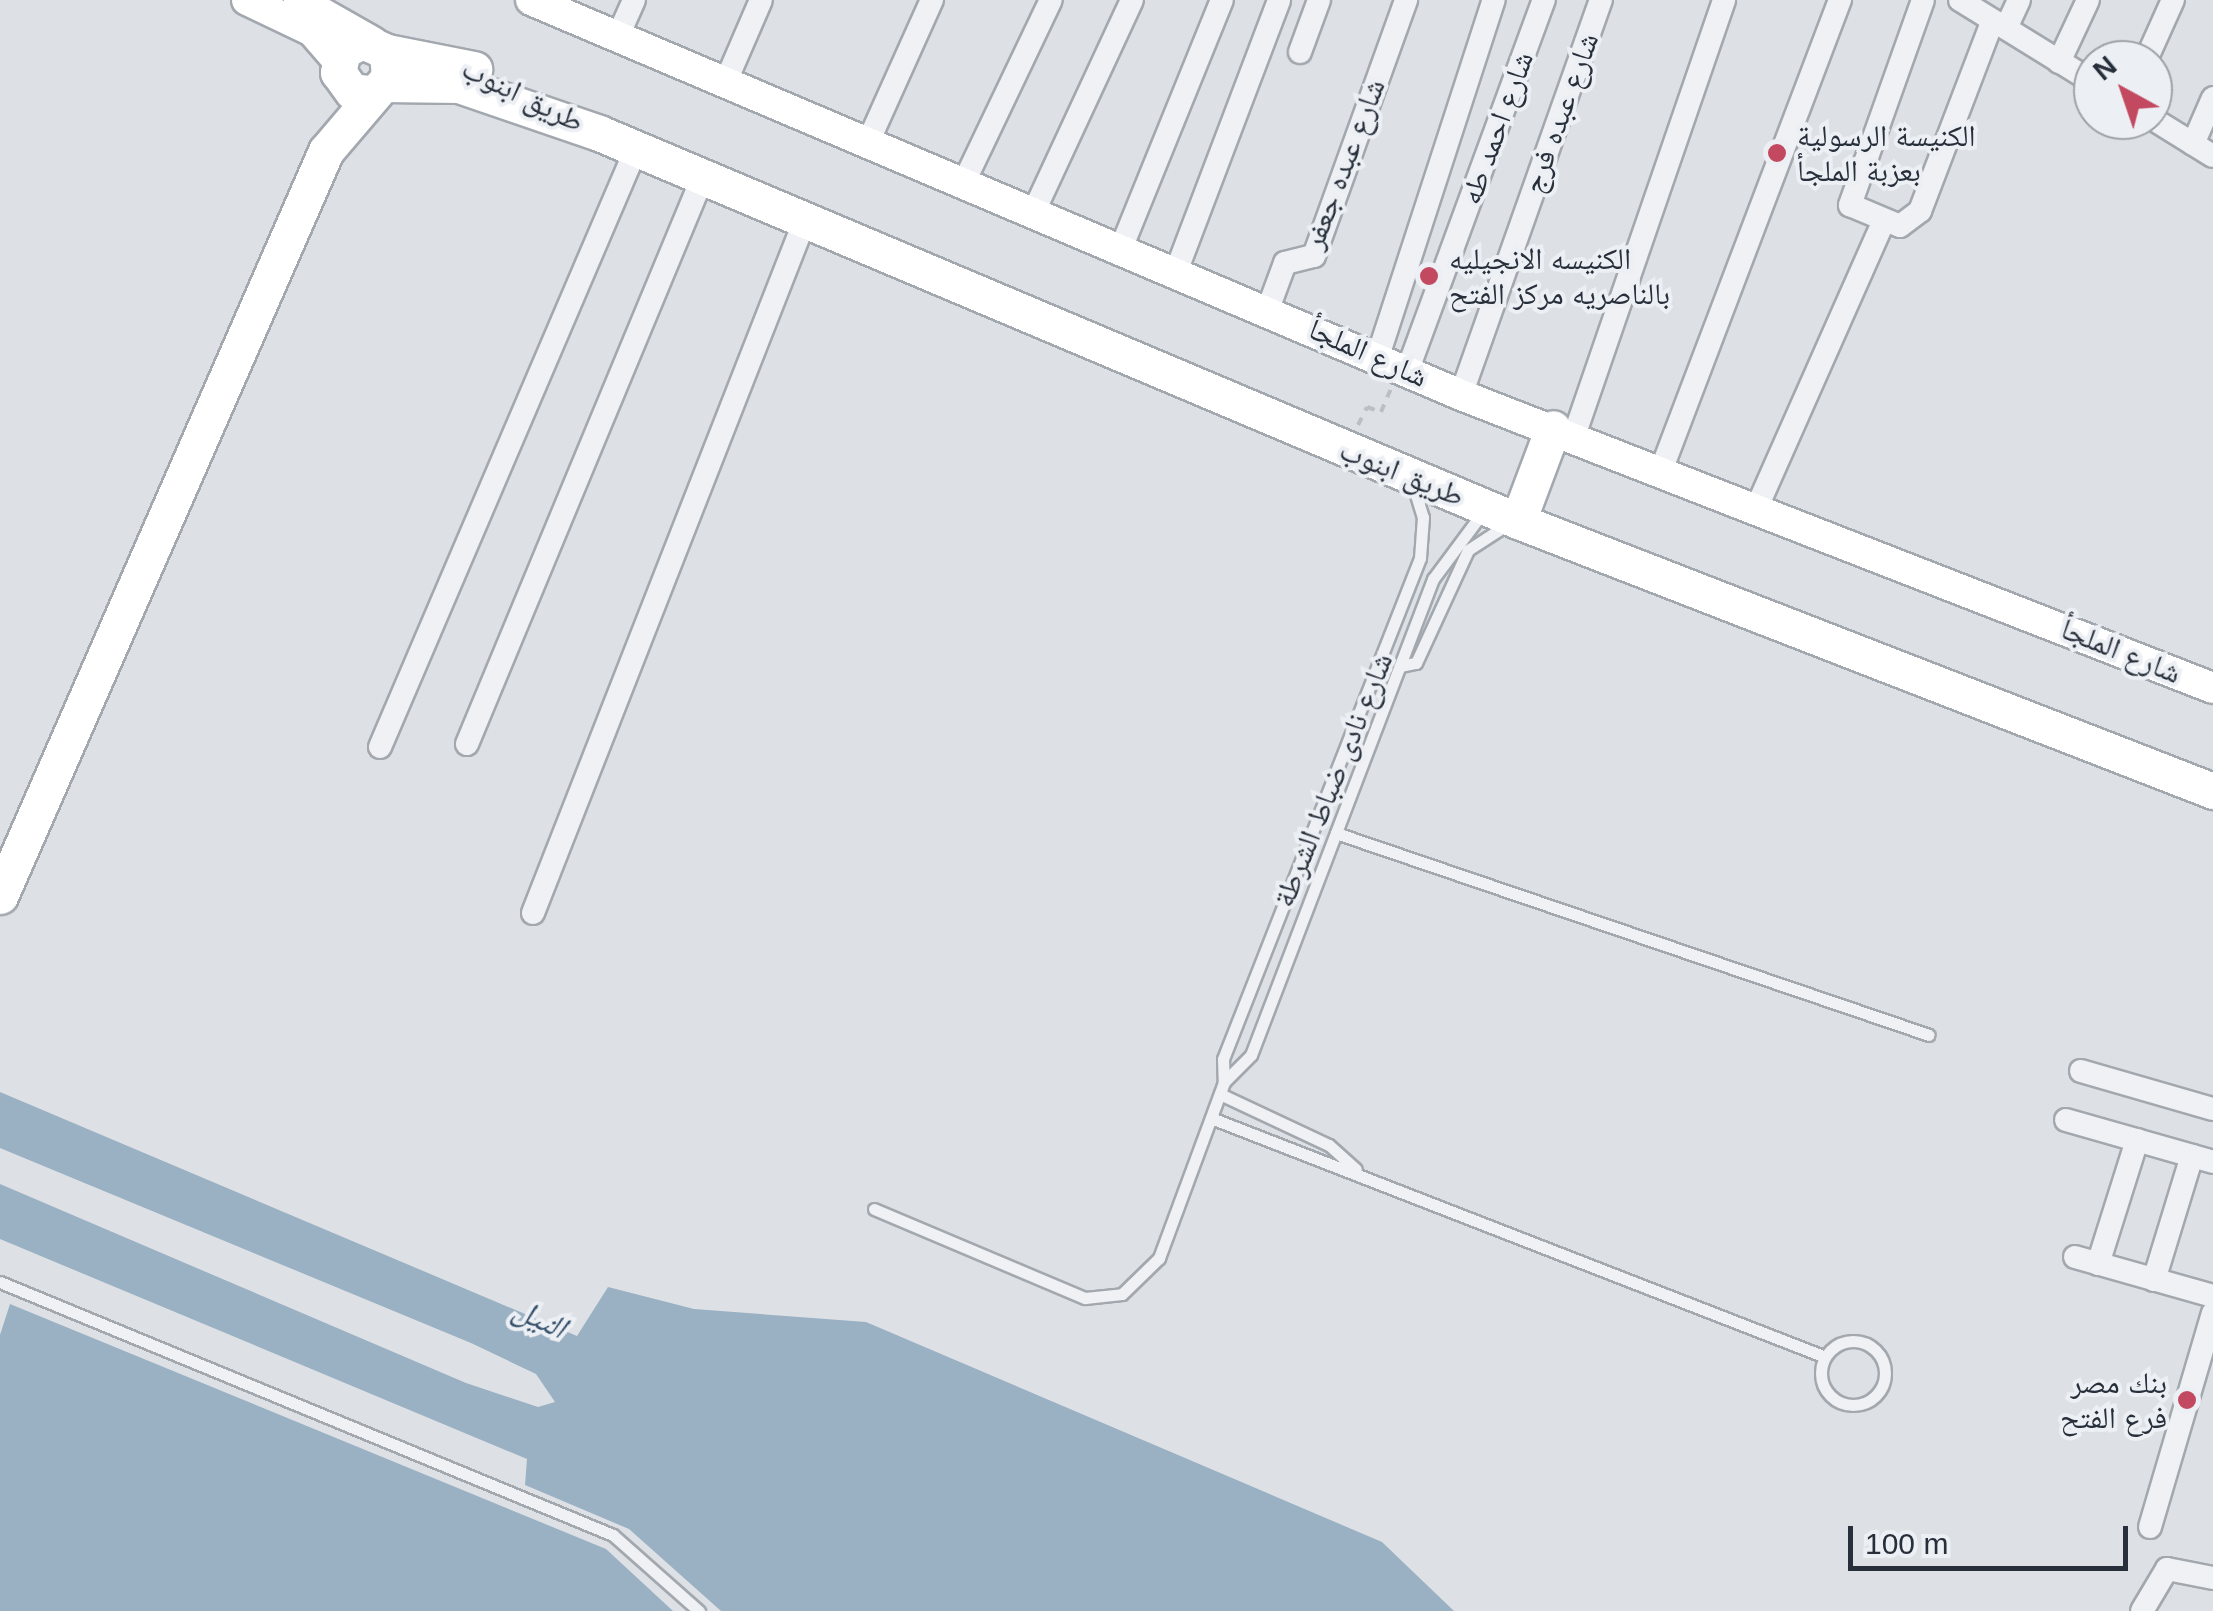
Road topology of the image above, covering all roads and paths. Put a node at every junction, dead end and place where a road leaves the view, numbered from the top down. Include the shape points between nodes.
1 (247, 0) edge
2 (299, 0) edge
3 (634, 0) edge
4 (761, 0) edge
5 (932, 0) edge
6 (1051, 0) edge
7 (1132, 0) edge
8 (1222, 0) edge
9 (1279, 0) edge
10 (1320, 0) edge
11 (1406, 0) edge
12 (1494, 0) edge
13 (1544, 0) edge
14 (1601, 0) edge
15 (1724, 0) edge
16 (1840, 0) edge
17 (1923, 0) edge
18 (1960, 0) edge
19 (2019, 0) edge
20 (2088, 0) edge
21 (2174, 0) edge
22 (549, 3) edge
23 (337, 7) edge
24 (1999, 24) junction
25 (618, 36) junction
26 (2155, 40) edge
27 (1300, 52) dead end
28 (2059, 62) junction
29 (338, 67) junction
30 (378, 68) junction
31 (2073, 70) edge
32 (726, 81) junction
33 (2213, 98) edge
34 (2173, 131) edge
35 (869, 140) junction
36 (636, 150) junction
37 (2203, 150) edge
38 (702, 179) junction
39 (966, 180) junction
40 (1035, 209) junction
41 (805, 220) junction
42 (1884, 220) junction
43 (1122, 246) junction
44 (1177, 269) junction
45 (1268, 309) junction
46 (1393, 369) junction
47 (1461, 395) junction
48 (1558, 435) junction
49 (1347, 451) junction
50 (1662, 468) junction
51 (1409, 476) junction
52 (1512, 506) junction
53 (1758, 506) junction
54 (1400, 610) junction
55 (1418, 618) junction
56 (1400, 666) junction
57 (2213, 688) edge
58 (468, 744) dead end
59 (380, 747) dead end
60 (2213, 791) edge
61 (1336, 833) junction
62 (0, 848) edge
63 (0, 896) edge
64 (532, 913) dead end
65 (1929, 1035) dead end
66 (2081, 1071) dead end
67 (1222, 1088) junction
68 (2213, 1109) edge
69 (1211, 1118) junction
70 (2066, 1120) dead end
71 (2136, 1140) junction
72 (2203, 1159) edge
73 (1356, 1169) junction
74 (874, 1209) dead end
75 (2075, 1257) dead end
76 (2098, 1264) junction
77 (2154, 1280) junction
78 (0, 1282) edge
79 (2213, 1296) edge
80 (2213, 1314) edge
81 (1823, 1356) junction
82 (2150, 1528) dead end
83 (2213, 1578) edge
84 (699, 1611) edge
85 (2142, 1611) edge

1 - 29 street via 312,31
2 - 23 street
3 - 25 street
4 - 32 street
5 - 35 street
6 - 39 street
7 - 40 street
8 - 43 street
9 - 44 street
10 - 27 street
11 - 45 street, شارع عبده جعفر via 1314,256 1285,263
12 - 46 street
13 - 46 street, شارع احمد طه
14 - 47 street, شارع عبده فرج
15 - 48 street
16 - 50 street
17 - 42 street via 1850,201
18 - 24 street
19 - 24 street
20 - 28 street
21 - 26 street
22 - 25 street, شارع الملجأ
23 - 30 street
24 - 28 street
24 - 42 street via 1915,221
25 - 32 street, شارع الملجأ
28 - 31 street
29 - 30 main road via 346,86
29 - 62 main road
30 - 36 main road, طريق ابنوب via 460,85
30 - 63 main road via 326,151
32 - 35 street, شارع الملجأ
33 - 37 street
34 - 37 street
35 - 39 street, شارع الملجأ
36 - 38 main road, طريق ابنوب
36 - 59 street
38 - 41 main road, طريق ابنوب
38 - 58 street
39 - 40 street, شارع الملجأ
40 - 43 street, شارع الملجأ
41 - 49 main road, طريق ابنوب
41 - 64 street
42 - 53 street
43 - 44 street, شارع الملجأ
44 - 45 street, شارع الملجأ
45 - 46 street, شارع الملجأ
46 - 47 street, شارع الملجأ
46 - 49 path via 1384,407 1366,408
47 - 48 street, شارع الملجأ
48 - 50 street, شارع الملجأ
48 - 52 main road
49 - 51 main road, طريق ابنوب
50 - 53 street, شارع الملجأ
51 - 52 main road, طريق ابنوب
51 - 54 lane, شارع نادى ضباط الشرطة via 1424,531
52 - 55 lane, شارع نادى ضباط الشرطة via 1448,551
52 - 56 lane via 1468,550 1416,663
52 - 60 main road, طريق ابنوب
53 - 57 street, شارع الملجأ
54 - 55 lane
54 - 67 lane, شارع نادى ضباط الشرطة via 1223,1059
55 - 56 lane, شارع نادى ضباط الشرطة
56 - 61 lane, شارع نادى ضباط الشرطة
61 - 65 lane
61 - 67 lane, شارع نادى ضباط الشرطة via 1251,1055
66 - 68 street
67 - 69 lane, شارع نادى ضباط الشرطة
67 - 73 lane via 1329,1144
69 - 73 lane via 1319,1164
69 - 74 lane, شارع نادى ضباط الشرطة via 1152,1270 1110,1298 1085,1298
70 - 71 street
71 - 72 street
71 - 76 street
72 - 77 street
73 - 81 lane
75 - 76 street
76 - 77 street
77 - 79 street
78 - 84 lane via 614,1535
80 - 82 street
81 - 81 lane via 1823,1388 1836,1402 1870,1403 1888,1377 1870,1346 1838,1344
83 - 85 street via 2166,1569

